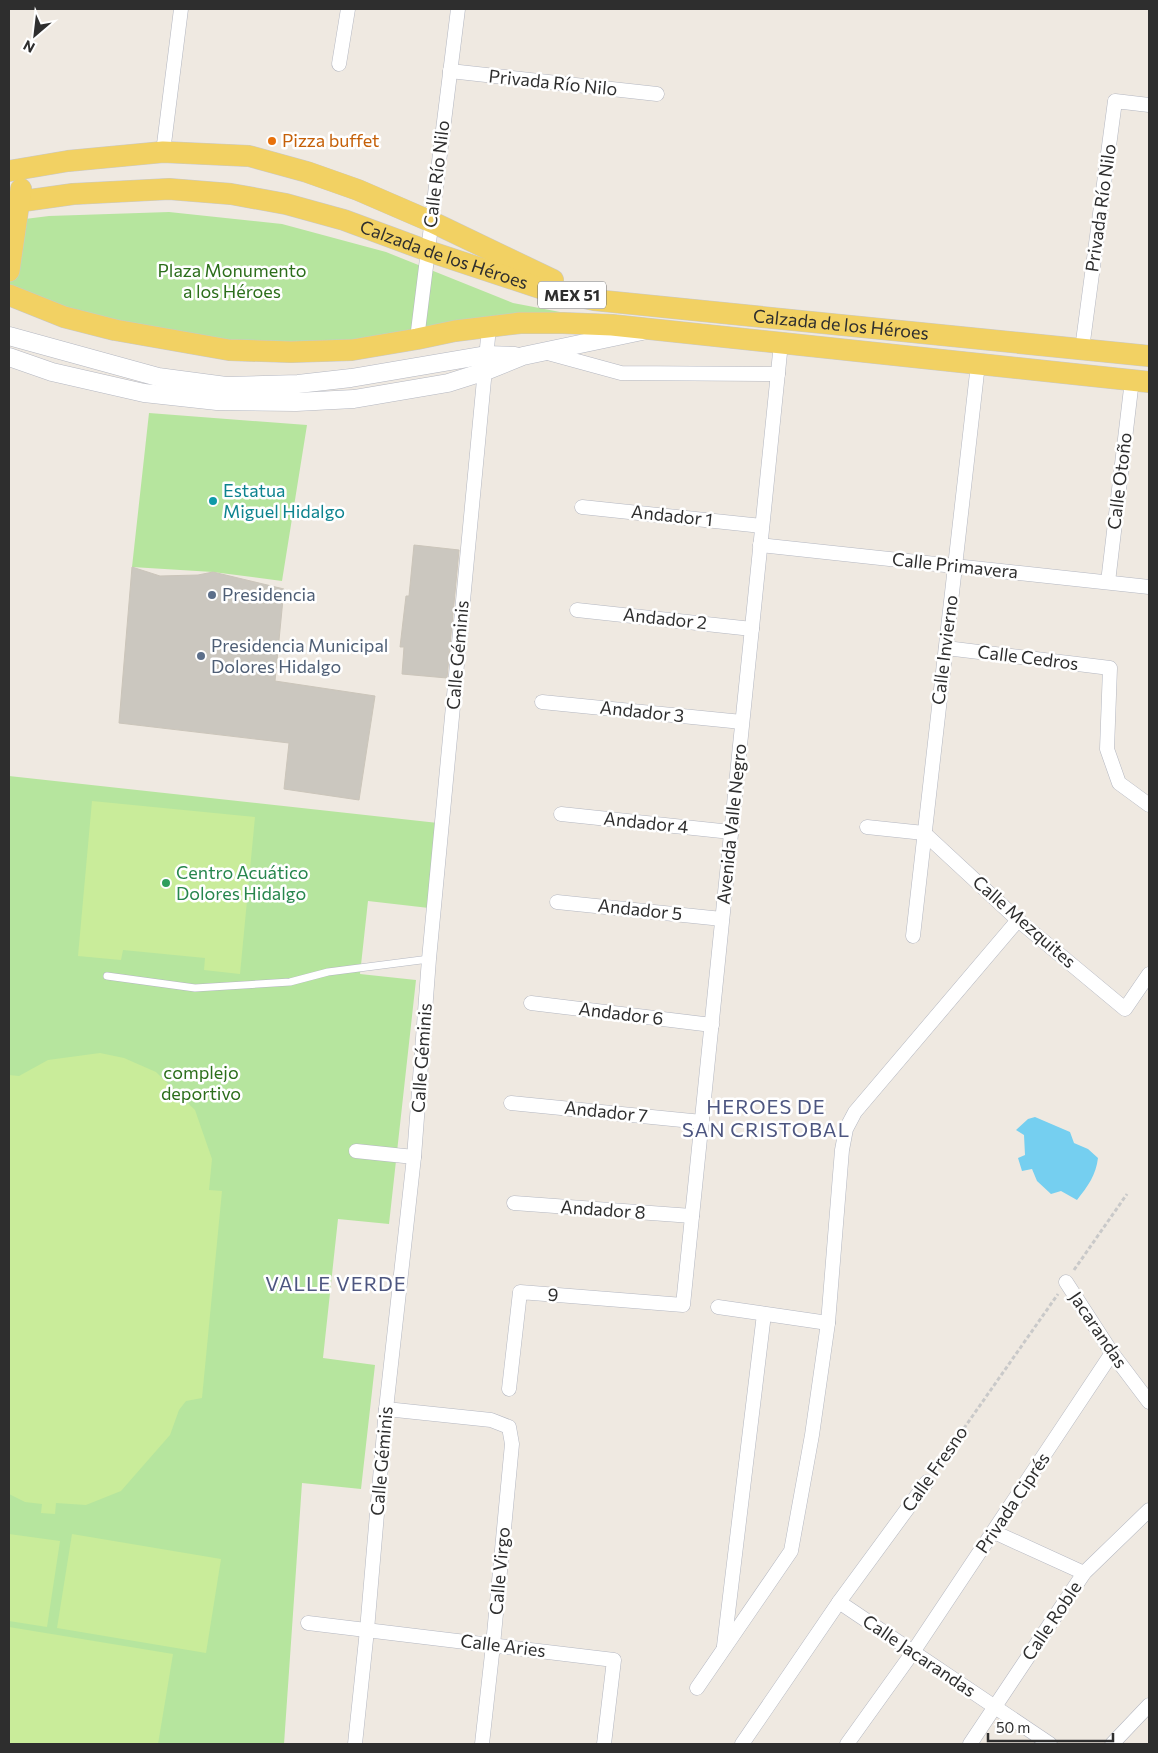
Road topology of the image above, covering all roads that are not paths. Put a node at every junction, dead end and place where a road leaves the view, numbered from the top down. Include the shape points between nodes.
1 (182, 9) edge
2 (348, 9) edge
3 (458, 9) edge
4 (339, 64) dead end
5 (450, 71) junction
6 (657, 94) dead end
7 (1149, 105) edge
8 (163, 152) junction
9 (16, 170) edge
10 (14, 202) edge
11 (432, 222) junction
12 (428, 251) junction
13 (9, 271) edge
14 (9, 295) edge
15 (594, 300) junction
16 (489, 327) junction
17 (652, 329) junction
18 (9, 336) edge
19 (417, 339) junction
20 (781, 343) junction
21 (1082, 349) junction
22 (56, 350) junction
23 (542, 352) junction
24 (1149, 356) edge
25 (9, 357) edge
26 (486, 363) junction
27 (978, 364) junction
28 (52, 372) junction
29 (778, 374) junction
30 (351, 378) junction
31 (1141, 381) edge
32 (354, 399) junction
33 (582, 506) dead end
34 (762, 526) junction
35 (760, 545) junction
36 (955, 566) junction
37 (1108, 582) junction
38 (1149, 587) edge
39 (577, 610) dead end
40 (752, 628) junction
41 (946, 648) junction
42 (542, 702) dead end
43 (742, 722) junction
44 (1149, 805) edge
45 (561, 814) dead end
46 (866, 827) dead end
47 (731, 832) junction
48 (924, 832) junction
49 (558, 902) dead end
50 (722, 919) junction
51 (1018, 920) junction
52 (913, 936) dead end
53 (429, 959) junction
54 (1149, 974) edge
55 (107, 976) dead end
56 (531, 1003) dead end
57 (712, 1024) junction
58 (511, 1103) dead end
59 (702, 1122) junction
60 (356, 1151) dead end
61 (414, 1157) junction
62 (514, 1203) dead end
63 (692, 1216) junction
64 (1066, 1282) road end
65 (683, 1306) joint
66 (718, 1307) dead end
67 (764, 1314) junction
68 (828, 1323) junction
69 (1112, 1353) junction
70 (509, 1389) dead end
71 (1149, 1402) edge
72 (386, 1409) junction
73 (927, 1482) road end
74 (1149, 1510) edge
75 (994, 1532) junction
76 (1084, 1573) junction
77 (839, 1602) junction
78 (308, 1623) dead end
79 (367, 1630) junction
80 (493, 1645) junction
81 (724, 1649) junction
82 (913, 1652) junction
83 (697, 1688) dead end
84 (1149, 1705) edge
85 (995, 1707) junction
86 (355, 1744) edge
87 (482, 1744) edge
88 (604, 1744) edge
89 (742, 1744) edge
90 (847, 1744) edge
91 (970, 1744) edge
92 (1050, 1744) edge
93 (1112, 1744) edge

1 - 8 street
2 - 4 street
3 - 5 street, Calle Río Nilo
5 - 6 street, Privada Río Nilo
5 - 11 street, Calle Río Nilo
7 - 21 street, Privada Río Nilo via 1115,101
8 - 9 main road via 68,161
8 - 11 main road via 249,156 358,190
9 - 10 main road
10 - 12 main road, Calzada de los Héroes / MEX 51 via 73,194 169,189 231,194 286,204 344,220
10 - 13 main road
11 - 12 street, Calle Río Nilo
11 - 15 main road
12 - 15 main road, Calzada de los Héroes / MEX 51 via 546,290
12 - 19 street, Calle Río Nilo
14 - 19 main road, Calzada de los Héroes / MEX 51 via 64,317 115,330 229,350 352,350
15 - 21 main road, Calzada de los Héroes / MEX 51
16 - 17 main road, Calzada de los Héroes / MEX 51 via 563,323
16 - 19 main road, Calzada de los Héroes / MEX 51
16 - 26 street, Calle Géminis
17 - 20 main road, Calzada de los Héroes / MEX 51
17 - 23 street
18 - 22 street
20 - 27 main road, Calzada de los Héroes / MEX 51
20 - 29 street, Avenida Valle Negro
21 - 24 main road, Calzada de los Héroes / MEX 51
22 - 28 street
22 - 30 street via 158,377 226,386 298,384
23 - 26 street
23 - 29 street via 621,373
25 - 28 street
26 - 30 street
26 - 32 street via 448,383
26 - 53 street, Calle Géminis
27 - 31 main road, Calzada de los Héroes / MEX 51
27 - 36 street, Calle Invierno
28 - 32 street via 144,393 217,401
29 - 34 street, Avenida Valle Negro
30 - 32 street
31 - 37 street, Calle Otoño
33 - 34 street, Andador 1
34 - 35 street, Avenida Valle Negro
35 - 36 street, Calle Primavera
35 - 40 street, Avenida Valle Negro
36 - 37 street, Calle Primavera
36 - 41 street, Calle Invierno
37 - 38 street, Calle Primavera
39 - 40 street, Andador 2
40 - 43 street, Avenida Valle Negro
41 - 44 street, Calle Cedros via 1110,668 1107,749 1119,783
41 - 48 street, Calle Invierno
42 - 43 street, Andador 3
43 - 47 street, Avenida Valle Negro
45 - 47 street, Andador 4
46 - 48 street
47 - 50 street, Avenida Valle Negro
48 - 51 street, Calle Mezquites
48 - 52 street, Calle Invierno
49 - 50 street, Andador 5
50 - 57 street, Avenida Valle Negro
51 - 54 street, Calle Mezquites via 1125,1009
51 - 68 street via 855,1112 846,1129
53 - 55 lane via 328,972 290,982 195,988
53 - 61 street, Calle Géminis
56 - 57 street, Andador 6
57 - 59 street, Avenida Valle Negro
58 - 59 street, Andador 7
59 - 63 street, Avenida Valle Negro
60 - 61 street
61 - 72 street, Calle Géminis
62 - 63 street, Andador 8
63 - 65 street, Avenida Valle Negro
64 - 69 street, Jacarandas
65 - 70 street, 9 via 520,1292
66 - 67 street
67 - 68 street
67 - 81 street
68 - 81 street via 791,1551
69 - 71 street, Jacarandas
69 - 75 street, Privada Ciprés
72 - 79 street, Calle Géminis
72 - 80 street, Calle Virgo via 491,1420 509,1427 512,1444
73 - 77 street, Calle Fresno
74 - 76 street, Calle Roble
75 - 76 street
75 - 82 street, Privada Ciprés
76 - 85 street, Calle Roble
77 - 82 street, Calle Jacarandas
77 - 89 street, Calle Fresno
78 - 79 street, Calle Aries
79 - 80 street, Calle Aries
79 - 86 street, Calle Géminis
80 - 87 street, Calle Virgo
80 - 88 street, Calle Aries via 614,1660
81 - 83 street
82 - 85 street, Calle Jacarandas
82 - 90 street, Privada Ciprés
84 - 93 street
85 - 91 street, Calle Roble
85 - 92 street, Calle Jacarandas

